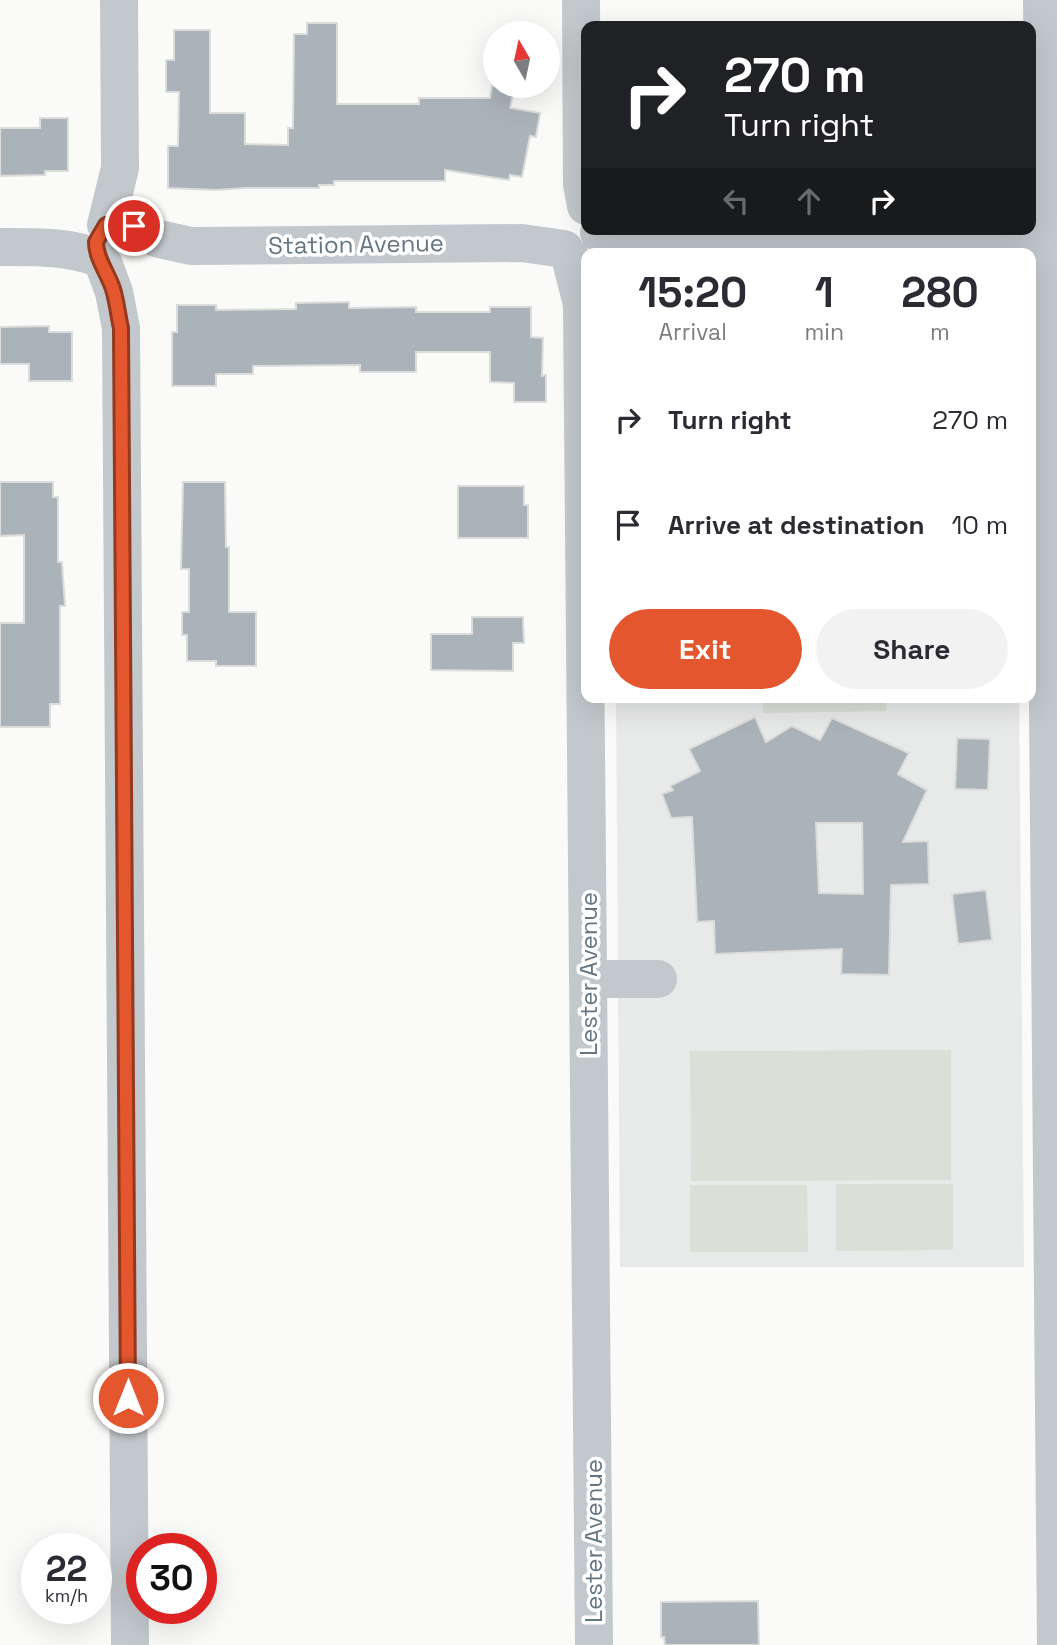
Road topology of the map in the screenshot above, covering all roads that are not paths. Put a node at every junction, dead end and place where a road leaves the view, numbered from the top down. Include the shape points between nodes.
1 (118, 0) edge
2 (581, 0) edge
3 (1042, 0) edge
4 (581, 21) edge
5 (1050, 238) edge
6 (584, 243) edge
7 (119, 246) junction
8 (0, 247) edge
9 (586, 703) edge
10 (588, 979) junction
11 (658, 979) dead end
12 (130, 1645) edge
13 (594, 1645) edge
14 (1056, 1645) edge

1 - 7 street
2 - 4 street, Lester Avenue
3 - 5 street
5 - 6 street, Station Avenue
5 - 14 street
6 - 7 street, Station Avenue via 191,246 156,254
7 - 8 street, Station Avenue via 79,239
7 - 12 street via 114,292 121,328
9 - 10 street, Lester Avenue
10 - 11 street
10 - 13 street, Lester Avenue

